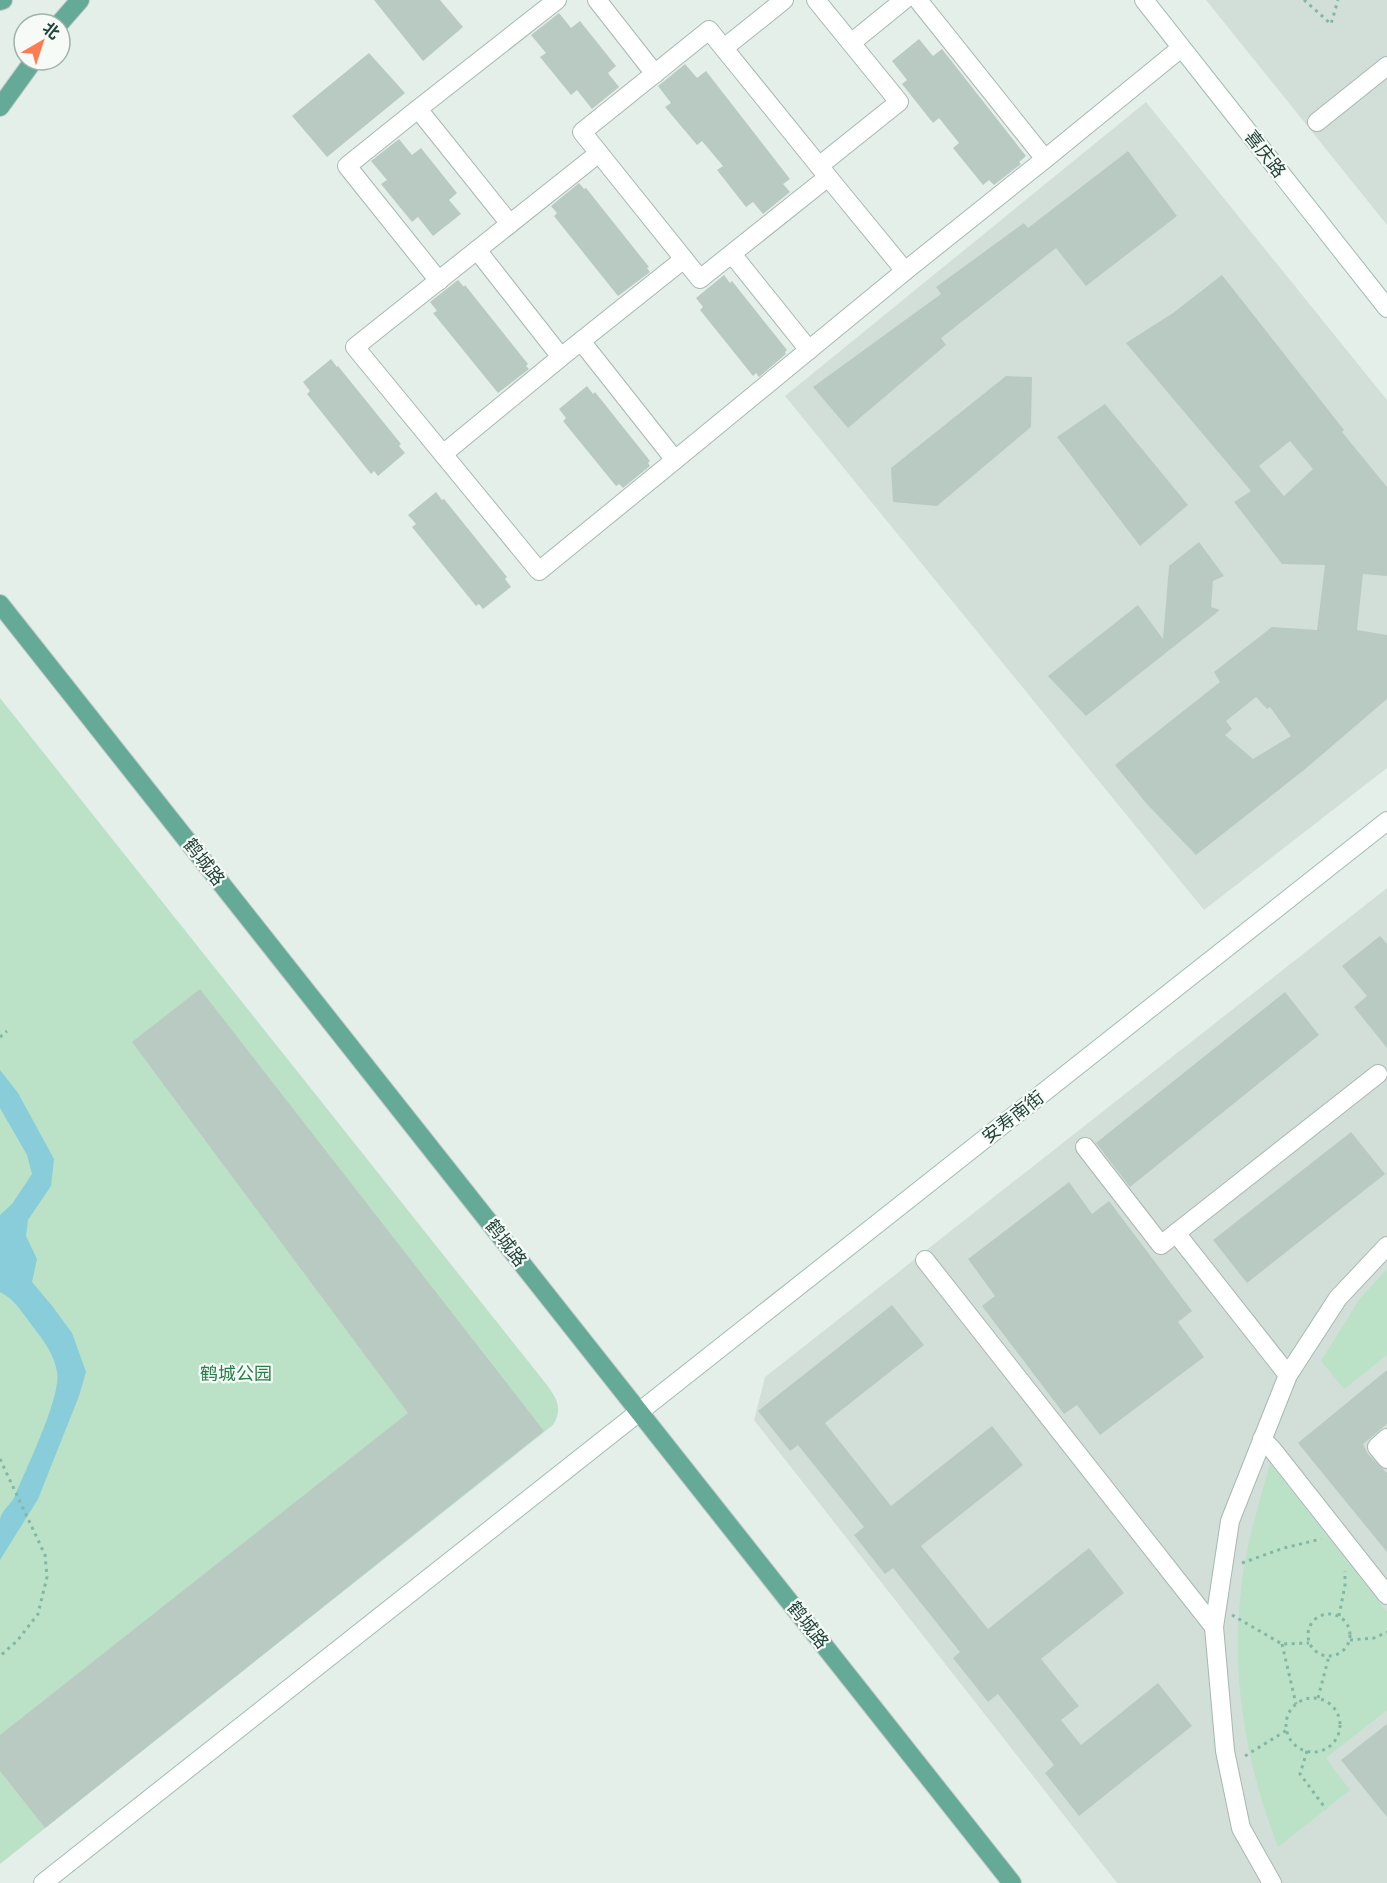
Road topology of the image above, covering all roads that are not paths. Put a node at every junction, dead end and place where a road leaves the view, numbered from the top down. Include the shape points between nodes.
1 (80, 0) edge
2 (557, 0) edge
3 (597, 0) edge
4 (784, 0) edge
5 (816, 0) edge
6 (904, 0) edge
7 (918, 0) edge
8 (1143, 0) edge
9 (70, 12) edge
10 (851, 44) junction
11 (724, 48) junction
12 (1182, 48) junction
13 (1387, 66) edge
14 (25, 72) edge
15 (655, 74) junction
16 (0, 107) edge
17 (418, 109) junction
18 (1317, 122) dead end
19 (599, 153) junction
20 (1046, 159) junction
21 (823, 172) junction
22 (510, 224) junction
23 (477, 250) junction
24 (732, 254) junction
25 (684, 259) junction
26 (905, 271) junction
27 (439, 280) junction
28 (1387, 308) edge
29 (581, 341) junction
30 (808, 350) junction
31 (561, 357) junction
32 (443, 454) junction
33 (675, 460) junction
34 (0, 604) edge
35 (1387, 822) edge
36 (1384, 1075) edge
37 (1085, 1147) dead end
38 (1176, 1233) junction
39 (1387, 1246) edge
40 (925, 1260) dead end
41 (1288, 1375) junction
42 (639, 1412) junction
43 (1387, 1438) edge
44 (1262, 1439) junction
45 (1387, 1459) edge
46 (1387, 1595) edge
47 (1215, 1627) junction
48 (43, 1883) edge
49 (1012, 1883) edge
50 (1272, 1883) edge

1 - 9 main road
2 - 17 street
3 - 15 street
4 - 11 street
5 - 10 street
6 - 10 street
7 - 20 street
8 - 12 street, 喜庆路
10 - 21 street via 898,102
11 - 15 street via 709,30
11 - 21 street
12 - 20 street
12 - 28 street, 喜庆路
13 - 18 street
14 - 16 main road
15 - 19 street via 582,132
17 - 22 street
17 - 27 street via 347,166
19 - 22 street
19 - 25 street
20 - 26 street
21 - 24 street
21 - 26 street
22 - 23 street
23 - 27 street
23 - 31 street
24 - 25 street via 700,279
24 - 30 street
25 - 29 street
26 - 30 street
27 - 32 street via 356,347
29 - 31 street
29 - 33 street
30 - 33 street
31 - 32 street
32 - 33 street via 539,571
34 - 42 main road, 鹤城路
35 - 42 street, 安寿南街
36 - 38 street
37 - 38 street via 1161,1245
38 - 41 street
39 - 41 street via 1338,1298
40 - 47 street
41 - 44 street
42 - 48 street, 安寿南街
42 - 49 main road, 鹤城路
43 - 45 street via 1377,1447
44 - 46 street
44 - 47 street via 1230,1521
47 - 50 street via 1225,1751 1240,1828

